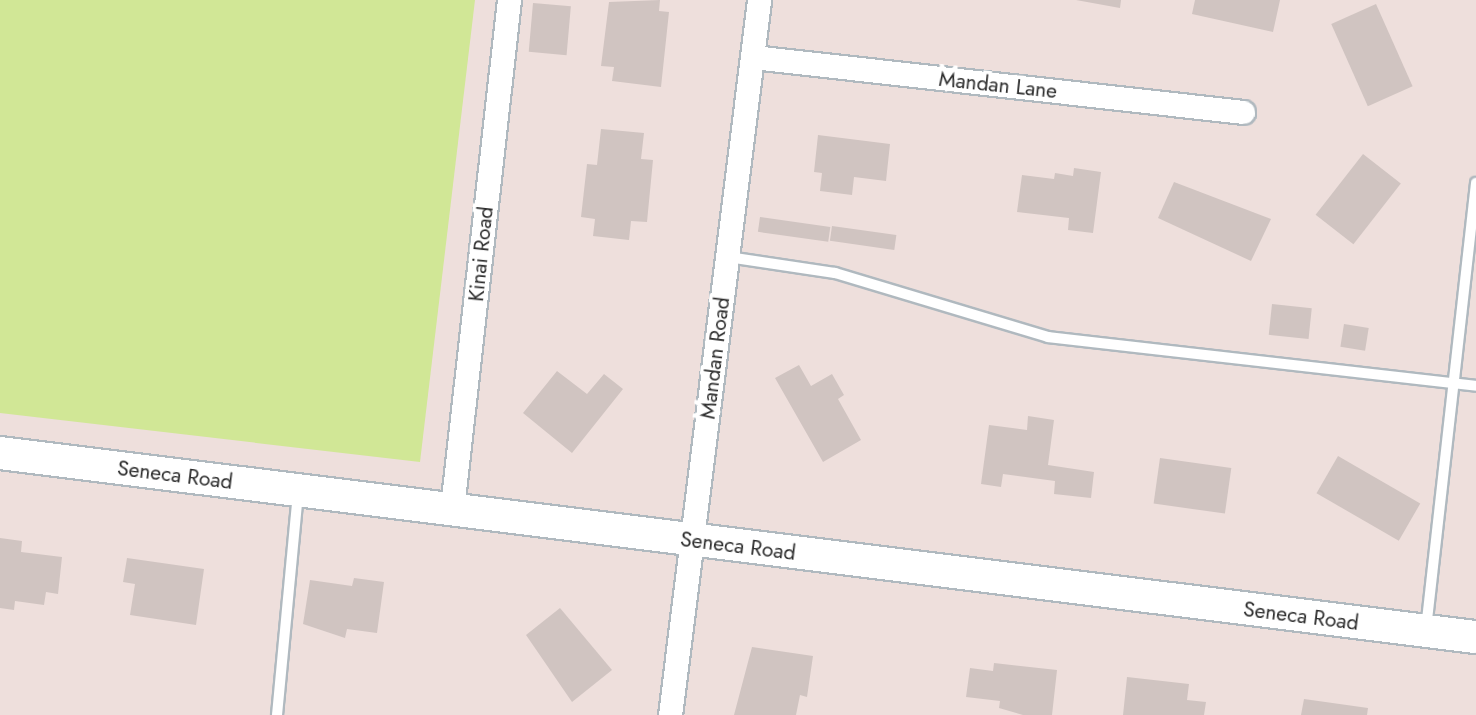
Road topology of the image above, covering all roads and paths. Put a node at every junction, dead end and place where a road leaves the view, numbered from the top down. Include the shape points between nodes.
1 (509, 0) edge
2 (759, 0) edge
3 (753, 57) junction
4 (1243, 112) dead end
5 (1476, 183) edge
6 (728, 257) junction
7 (1453, 383) junction
8 (1476, 386) edge
9 (0, 453) edge
10 (298, 490) junction
11 (452, 508) junction
12 (691, 540) junction
13 (1425, 631) junction
14 (1476, 638) edge
15 (276, 715) edge
16 (670, 715) edge

1 - 11 street, Kinai Road
2 - 3 street, Mandan Road
3 - 4 street, Mandan Lane
3 - 6 street, Mandan Road
5 - 7 lane
6 - 7 lane via 835,273 1048,337
6 - 12 street, Mandan Road
7 - 8 lane
7 - 13 lane
9 - 10 street, Seneca Road
10 - 11 street, Seneca Road
10 - 15 lane
11 - 12 street, Seneca Road
12 - 13 street, Seneca Road
12 - 16 street, Mandan Road
13 - 14 street, Seneca Road

